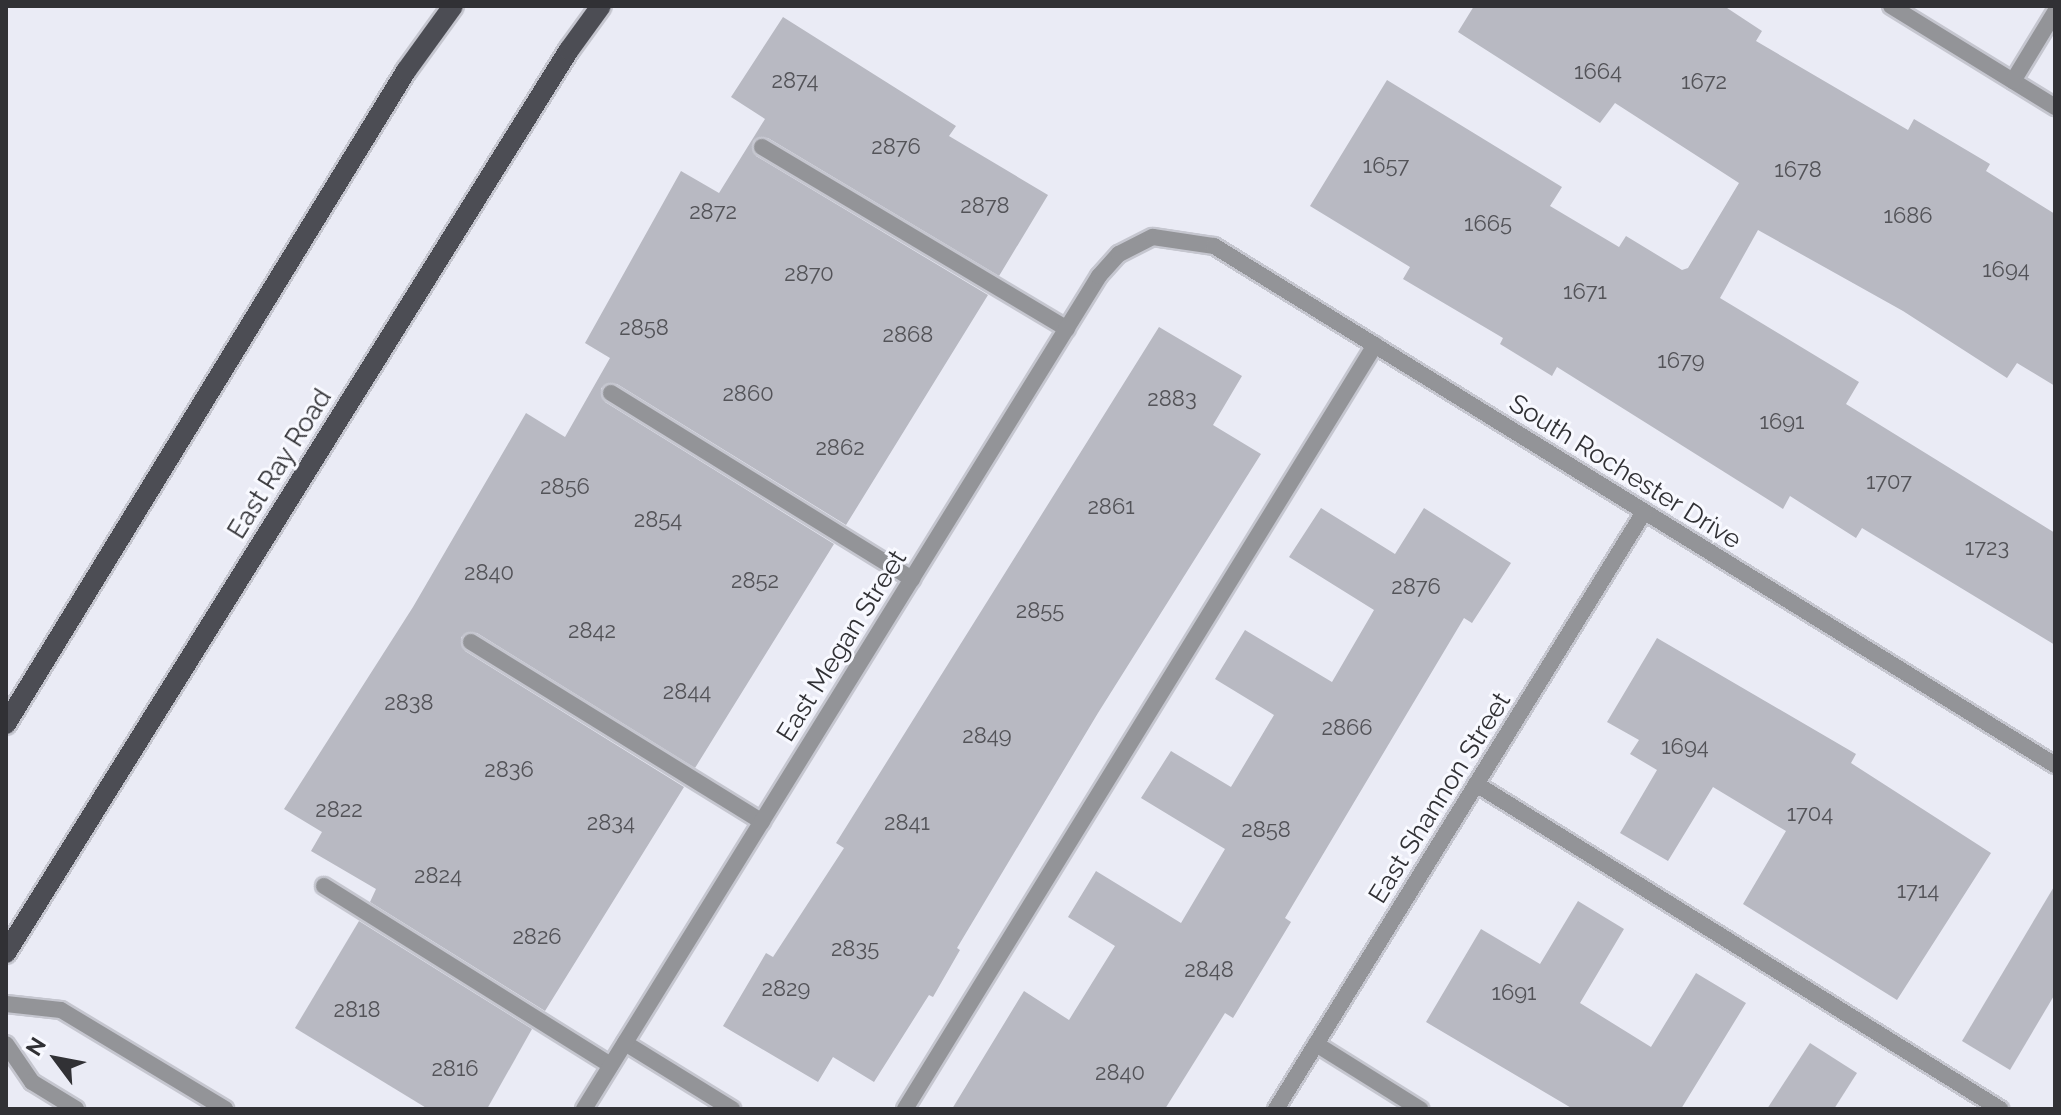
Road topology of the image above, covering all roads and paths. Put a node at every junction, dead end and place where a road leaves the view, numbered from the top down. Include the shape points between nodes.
1 (453, 6) edge
2 (601, 6) edge
3 (1891, 6) edge
4 (2055, 12) edge
5 (2013, 81) junction
6 (2055, 107) edge
7 (762, 147) dead end
8 (1164, 236) joint
9 (1067, 329) junction
10 (1375, 345) junction
11 (611, 393) dead end
12 (1644, 512) junction
13 (912, 579) junction
14 (471, 642) dead end
15 (6, 724) edge
16 (2055, 765) edge
17 (1476, 784) junction
18 (762, 822) junction
19 (324, 886) dead end
20 (6, 953) edge
21 (6, 1004) edge
22 (625, 1043) junction
23 (6, 1044) edge
24 (1316, 1044) junction
25 (611, 1065) junction
26 (76, 1109) edge
27 (225, 1109) edge
28 (584, 1109) edge
29 (732, 1109) edge
30 (905, 1109) edge
31 (1276, 1109) edge
32 (1420, 1109) edge
33 (2000, 1109) edge

1 - 15 main road via 406,71
2 - 20 main road, East Ray Road
3 - 5 street
4 - 5 street
5 - 6 street
7 - 9 street
8 - 9 street, East Megan Street via 1139,242 1114,259
8 - 10 street, South Rochester Drive via 1214,246
9 - 13 street, East Megan Street
10 - 12 street, South Rochester Drive
10 - 30 street
11 - 13 street
12 - 16 street, South Rochester Drive
12 - 17 street, East Shannon Street
13 - 18 street, East Megan Street
14 - 18 street
17 - 24 street, East Shannon Street
17 - 33 street
18 - 22 street, East Megan Street
19 - 25 street
21 - 27 street via 61,1010
22 - 25 street, East Megan Street
22 - 29 street
23 - 26 street via 32,1082
24 - 31 street, East Shannon Street
24 - 32 street
25 - 28 street, East Megan Street

